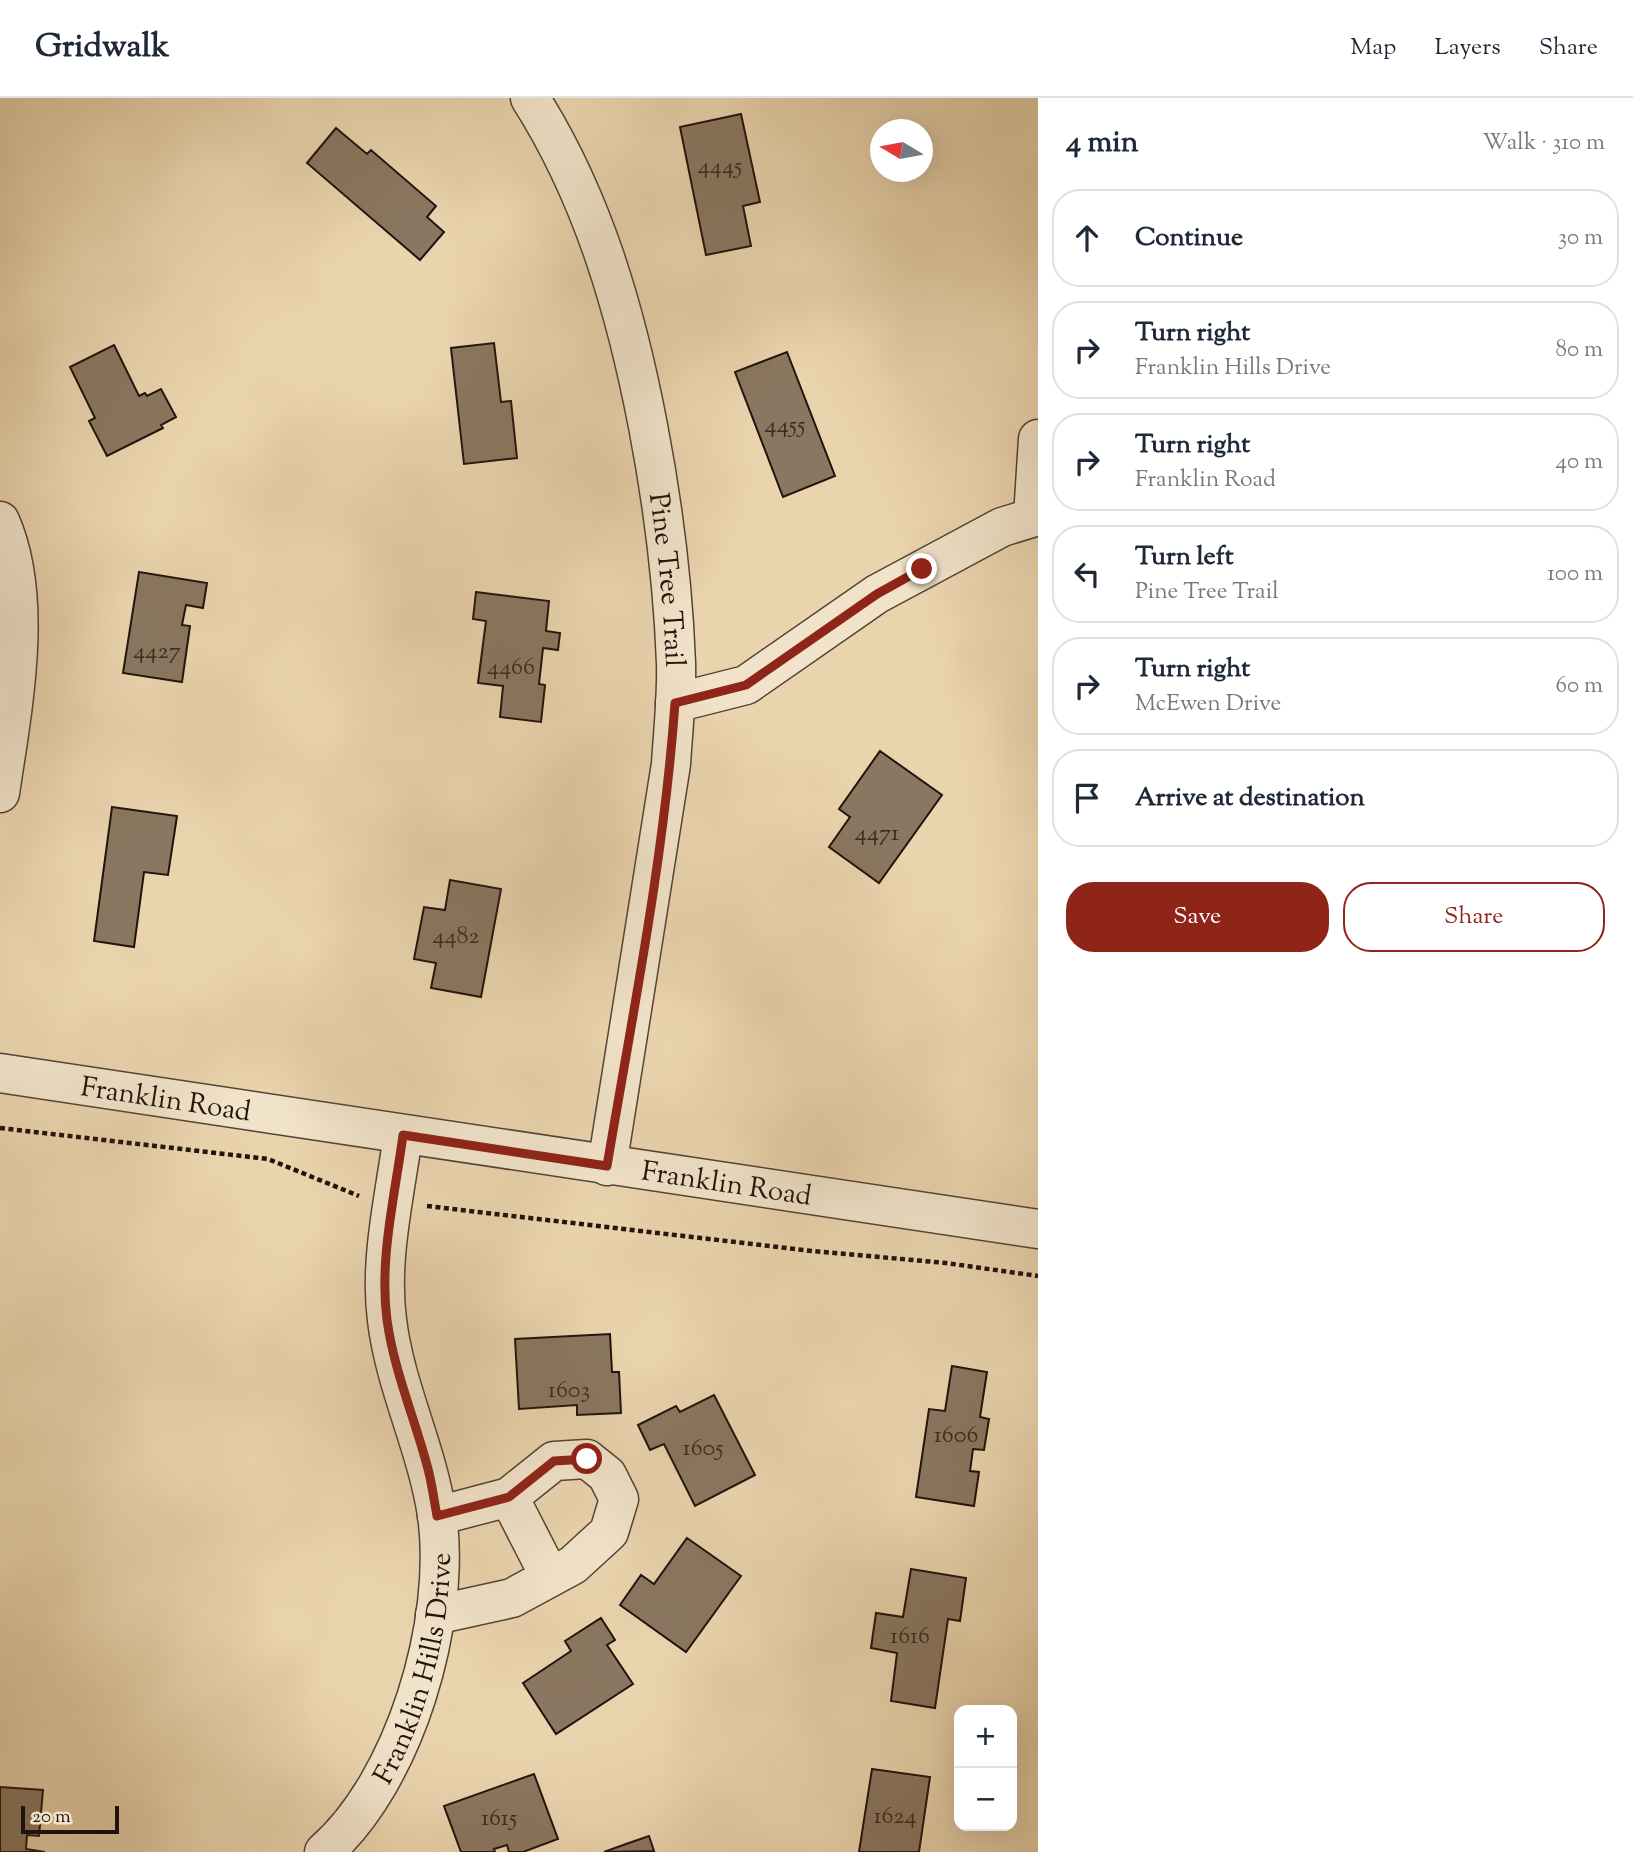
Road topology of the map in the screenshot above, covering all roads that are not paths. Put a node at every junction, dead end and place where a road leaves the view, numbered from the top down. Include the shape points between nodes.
1 (530, 98) edge
2 (1038, 439) edge
3 (1036, 516) edge
4 (0, 521) edge
5 (675, 703) junction
6 (0, 793) edge
7 (0, 1073) edge
8 (403, 1135) junction
9 (607, 1166) junction
10 (1038, 1229) edge
11 (509, 1497) junction
12 (437, 1516) junction
13 (550, 1577) junction
14 (435, 1615) junction
15 (346, 1846) edge

1 - 5 street, Pine Tree Trail via 580,189 623,313 664,524 674,626
2 - 3 street
3 - 5 street via 1002,527 877,594 746,685
4 - 6 street via 12,556 18,642
5 - 9 street, Pine Tree Trail via 663,822
7 - 8 street, Franklin Road
8 - 9 street, Franklin Road
8 - 12 street, Franklin Hills Drive via 384,1285 387,1319
9 - 10 street, Franklin Road
11 - 12 street
11 - 13 street
11 - 13 street via 554,1461 587,1459 607,1475 619,1499 609,1532 573,1565
12 - 14 street, Franklin Hills Drive via 440,1565
13 - 14 street via 512,1598
14 - 15 street, Franklin Hills Drive via 399,1745

